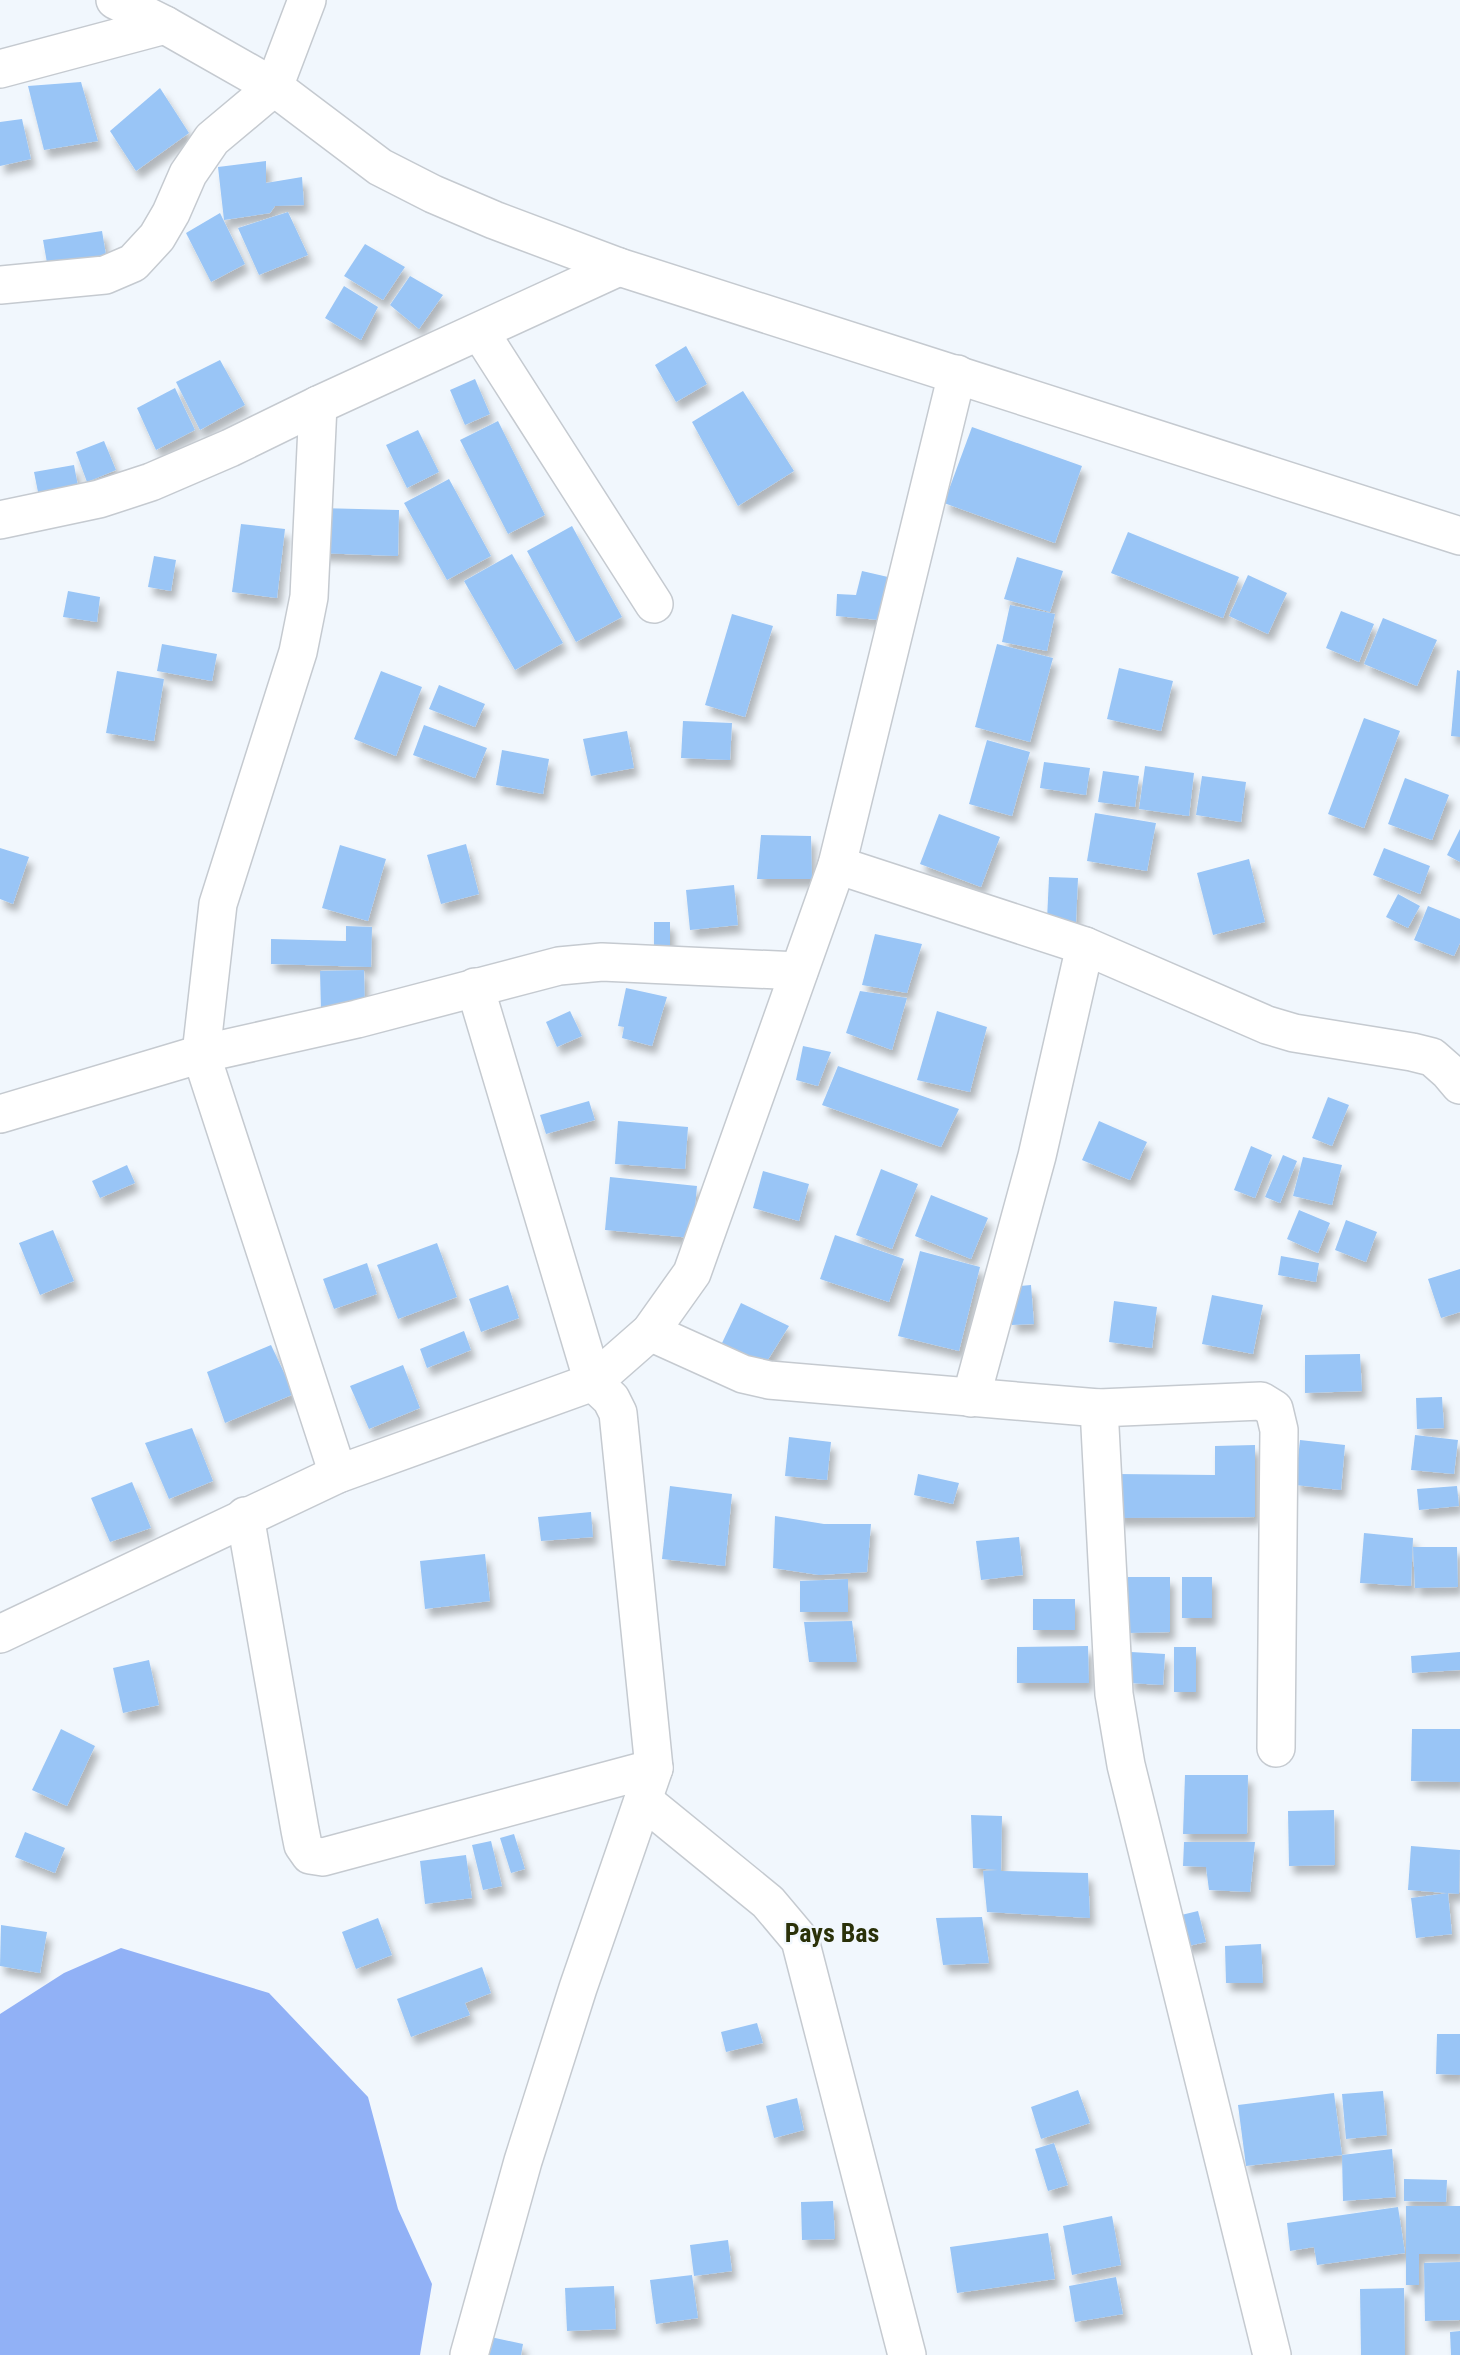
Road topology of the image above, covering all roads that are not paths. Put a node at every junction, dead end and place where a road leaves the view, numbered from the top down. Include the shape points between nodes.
1 (115, 0) edge
2 (307, 0) edge
3 (165, 25) junction
4 (0, 69) edge
5 (274, 87) junction
6 (619, 267) junction
7 (0, 285) edge
8 (480, 331) junction
9 (957, 374) junction
10 (318, 405) junction
11 (0, 520) edge
12 (1460, 536) edge
13 (654, 604) dead end
14 (837, 865) junction
15 (1085, 946) junction
16 (799, 971) junction
17 (475, 987) junction
18 (201, 1054) junction
19 (1460, 1085) edge
20 (0, 1114) edge
21 (650, 1332) junction
22 (593, 1382) junction
23 (971, 1398) junction
24 (1099, 1408) junction
25 (338, 1474) junction
26 (245, 1516) junction
27 (0, 1634) edge
28 (1276, 1748) dead end
29 (648, 1784) junction
30 (469, 2355) edge
31 (907, 2355) edge
32 (1272, 2355) edge

1 - 3 street
2 - 5 street
3 - 4 street
3 - 5 street
5 - 6 street via 380,167 494,220
5 - 7 street via 212,139 188,174 157,237 133,262 105,275
6 - 8 street
6 - 9 street
8 - 10 street
8 - 13 street
9 - 12 street
9 - 14 street
10 - 11 street via 151,482 99,499
10 - 18 street via 305,623 218,904
14 - 15 street
14 - 16 street
15 - 19 street via 1267,1026 1432,1057
15 - 23 street via 1037,1156
16 - 17 street via 602,962 559,966
16 - 21 street via 692,1273
17 - 18 street
17 - 22 street
18 - 20 street
18 - 25 street
21 - 22 street
21 - 23 street via 755,1377
22 - 25 street
22 - 29 street via 611,1399 622,1430
23 - 24 street
24 - 28 street via 1245,1400 1261,1401 1274,1409 1279,1430
24 - 32 street via 1114,1694 1126,1765
25 - 26 street
26 - 27 street
26 - 29 street via 300,1830 310,1855 323,1857
29 - 30 street via 523,2161
29 - 31 street via 768,1902 800,1940

